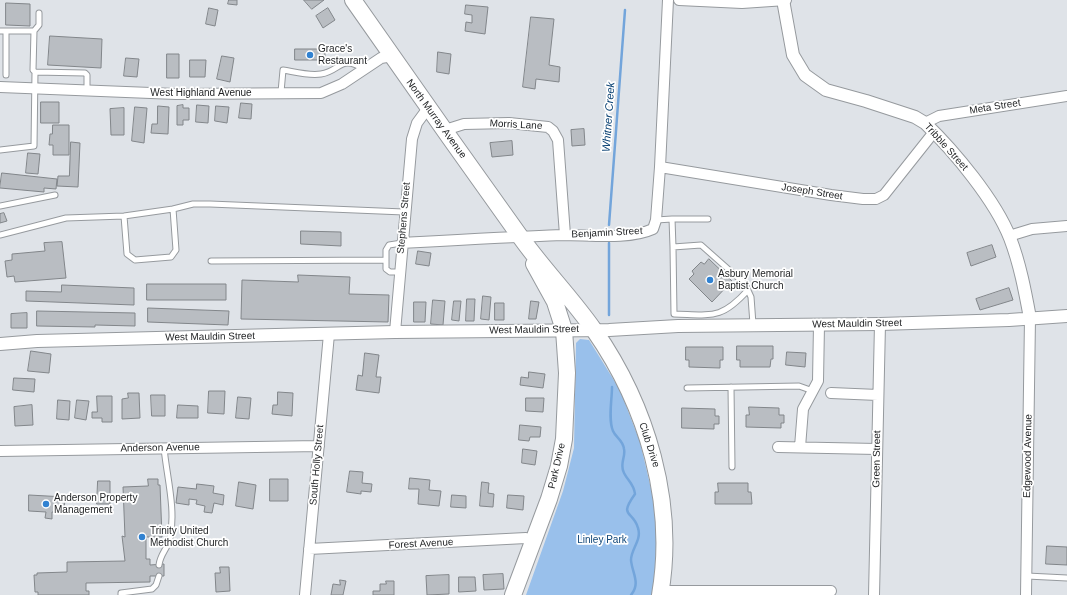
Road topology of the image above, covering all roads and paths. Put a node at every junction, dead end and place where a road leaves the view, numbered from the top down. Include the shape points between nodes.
1 (353, 0) edge
2 (668, 0) edge
3 (679, 0) edge
4 (783, 0) edge
5 (786, 0) edge
6 (39, 13) dead end
7 (3, 31) edge
8 (34, 31) junction
9 (392, 56) junction
10 (364, 69) junction
11 (35, 72) junction
12 (6, 75) dead end
13 (0, 87) edge
14 (35, 89) junction
15 (87, 90) junction
16 (281, 92) junction
17 (1067, 96) edge
18 (428, 108) junction
19 (925, 123) junction
20 (445, 130) junction
21 (934, 132) junction
22 (0, 150) edge
23 (660, 167) junction
24 (55, 195) dead end
25 (0, 206) edge
26 (173, 210) junction
27 (404, 212) junction
28 (124, 216) junction
29 (672, 219) junction
30 (708, 219) dead end
31 (656, 220) junction
32 (1067, 226) edge
33 (0, 235) edge
34 (565, 235) junction
35 (1009, 236) junction
36 (520, 237) junction
37 (402, 243) junction
38 (673, 247) junction
39 (386, 260) junction
40 (211, 261) dead end
41 (400, 272) junction
42 (748, 290) junction
43 (1067, 316) edge
44 (1030, 318) junction
45 (880, 324) junction
46 (753, 325) junction
47 (819, 325) junction
48 (594, 329) junction
49 (564, 330) junction
50 (395, 332) junction
51 (329, 334) junction
52 (0, 344) edge
53 (731, 387) junction
54 (687, 388) dead end
55 (813, 391) junction
56 (831, 393) dead end
57 (878, 395) junction
58 (319, 446) junction
59 (778, 447) dead end
60 (800, 447) junction
61 (164, 448) junction
62 (877, 449) junction
63 (0, 451) edge
64 (732, 467) dead end
65 (533, 541) junction
66 (309, 549) junction
67 (159, 564) dead end
68 (159, 576) dead end
69 (1027, 576) junction
70 (1067, 578) edge
71 (831, 591) dead end
72 (147, 592) edge
73 (660, 593) edge
74 (121, 595) edge
75 (305, 595) edge
76 (513, 595) edge
77 (874, 595) edge
78 (1026, 595) edge

1 - 9 main road, North Murray Avenue
2 - 23 street, Benjamin Street
3 - 4 street via 742,3
4 - 5 street
4 - 19 street, Tribble Street via 793,56 805,75 826,90 916,117
6 - 8 lane via 39,25
7 - 8 lane
7 - 12 lane
8 - 11 lane
9 - 10 street, West Highland Avenue via 380,58
9 - 18 main road, North Murray Avenue
10 - 16 street, West Highland Avenue via 342,84 321,93
10 - 16 lane via 357,64 344,63 321,74 283,70
11 - 14 lane
11 - 15 lane via 85,73
13 - 14 street, West Highland Avenue
14 - 15 street, West Highland Avenue
14 - 22 lane via 34,146
15 - 16 street, West Highland Avenue via 176,94
17 - 19 street, Meta Street via 939,116
18 - 20 main road, North Murray Avenue
18 - 27 street, Stephens Street via 417,123 412,139
19 - 21 street, Tribble Street
20 - 34 street, Morris Lane via 464,124 509,123 548,127 553,131 558,140
20 - 36 main road, North Murray Avenue
21 - 23 street, Joseph Street via 884,195 876,199 831,195
21 - 35 street, Tribble Street via 995,210
23 - 31 street, Benjamin Street
24 - 25 lane
26 - 27 lane via 193,204 210,204
26 - 28 lane
26 - 28 lane via 176,250 171,257 135,260 130,258 127,254
27 - 37 street, Stephens Street
28 - 33 lane via 66,218
29 - 30 lane
29 - 31 lane
29 - 38 lane
31 - 34 street, Benjamin Street via 653,228 645,233
32 - 35 street via 1032,229
34 - 36 street, Benjamin Street
35 - 44 street, Tribble Street via 1024,284
36 - 37 street, Benjamin Street
36 - 48 main road, North Murray Avenue
36 - 49 main road, North Murray Avenue via 555,302
37 - 39 lane via 389,244
37 - 41 street, Stephens Street
38 - 42 lane via 701,245 745,284
38 - 42 lane via 674,314 713,315 725,311
39 - 40 lane
39 - 41 lane via 388,271
41 - 50 street, Stephens Street
42 - 46 lane
43 - 44 street, West Mauldin Street
44 - 45 street, West Mauldin Street
44 - 69 street, Edgewood Avenue
45 - 47 street, West Mauldin Street
45 - 57 street, Green Street
46 - 47 street, West Mauldin Street
46 - 48 street, West Mauldin Street
47 - 55 street via 818,381
48 - 49 street, West Mauldin Street
48 - 73 main road, Club Drive via 622,376 656,463 664,529
49 - 50 street, West Mauldin Street
49 - 65 main road, Park Drive via 567,373 564,439 559,466
50 - 51 street, West Mauldin Street
51 - 52 street, West Mauldin Street
51 - 58 street, South Holly Street
53 - 54 lane
53 - 55 lane via 799,386
53 - 64 lane
55 - 60 street via 803,409
56 - 57 street
57 - 62 street, Green Street
58 - 61 street, Anderson Avenue
58 - 66 street, South Holly Street
59 - 60 street
60 - 62 street
61 - 63 street, Anderson Avenue
61 - 67 lane via 171,494 171,528
62 - 77 street, Green Street
65 - 66 street, Forest Avenue via 526,538
65 - 76 main road, Park Drive
66 - 75 street, South Holly Street
68 - 72 lane via 156,585
69 - 70 lane
69 - 78 street, Edgewood Avenue
71 - 73 street
72 - 74 lane via 127,591

